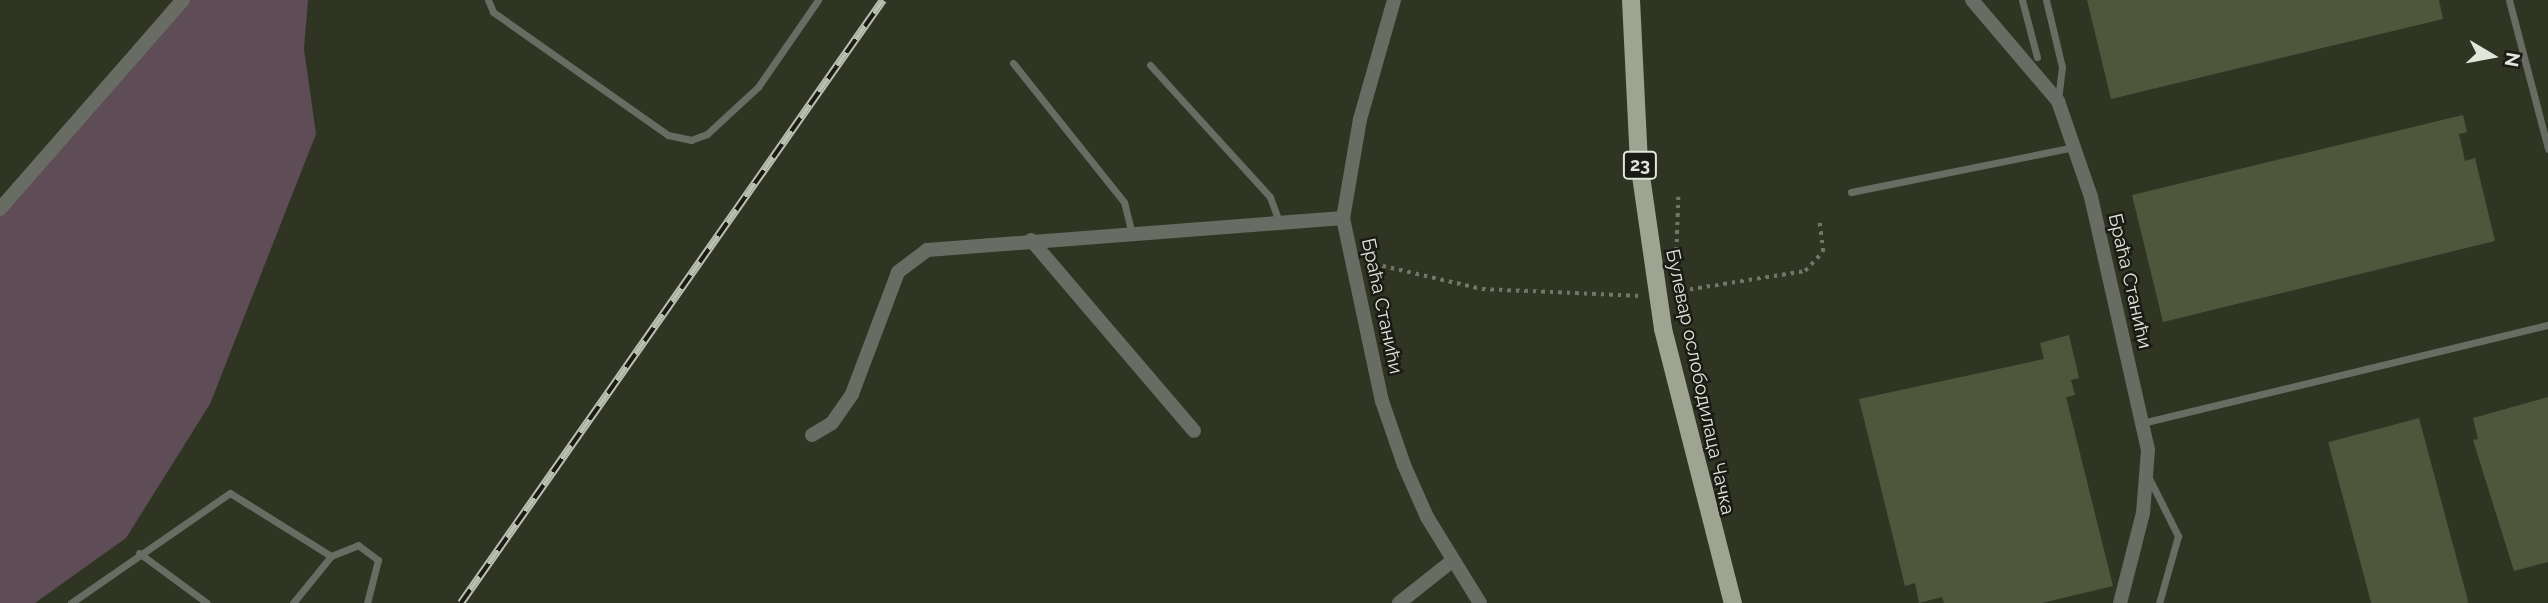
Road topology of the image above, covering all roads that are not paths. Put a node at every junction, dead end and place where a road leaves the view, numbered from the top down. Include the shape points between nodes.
1 (183, 0) edge
2 (488, 0) edge
3 (818, 0) edge
4 (1394, 0) edge
5 (1631, 0) edge
6 (1972, 0) edge
7 (2022, 0) edge
8 (2046, 0) edge
9 (2509, 0) edge
10 (2038, 57) dead end
11 (1013, 63) dead end
12 (1150, 65) dead end
13 (2058, 101) junction
14 (2078, 146) junction
15 (2548, 149) edge
16 (1852, 192) dead end
17 (0, 209) edge
18 (1343, 218) junction
19 (1279, 222) junction
20 (1132, 233) junction
21 (1031, 240) junction
22 (2548, 324) edge
23 (2142, 423) junction
24 (1194, 431) dead end
25 (812, 435) dead end
26 (2148, 477) junction
27 (139, 554) junction
28 (331, 556) junction
29 (1452, 561) junction
30 (71, 603) edge
31 (207, 603) edge
32 (293, 603) edge
33 (367, 603) edge
34 (1399, 603) edge
35 (1480, 603) edge
36 (1733, 603) edge
37 (2120, 603) edge
38 (2159, 603) edge

1 - 17 street
2 - 3 lane via 493,12 668,135 691,140 708,134 758,87
4 - 18 street, Браћа Станићи via 1360,119
5 - 36 main road, Булевар ослободилаца Чачка / 23, bridge via 1639,162 1663,329
6 - 13 street, Браћа Станићи
7 - 10 lane
8 - 13 lane via 2062,67
9 - 15 lane
11 - 20 lane via 1124,202
12 - 19 lane via 1270,197
13 - 14 street, Браћа Станићи
14 - 16 lane
14 - 23 street, Браћа Станићи
18 - 19 street
18 - 29 street, Браћа Станићи via 1382,401 1404,465
19 - 20 street
20 - 21 street
21 - 24 street
21 - 25 street via 939,247 905,262 882,306 852,394 832,423
22 - 23 lane
23 - 26 street, Браћа Станићи
26 - 37 street, Браћа Станићи
26 - 38 lane via 2178,536
27 - 28 lane via 230,493
27 - 30 lane
27 - 31 lane
28 - 32 lane
28 - 33 lane via 358,545 370,549 379,573
29 - 34 street
29 - 35 street, Браћа Станићи

